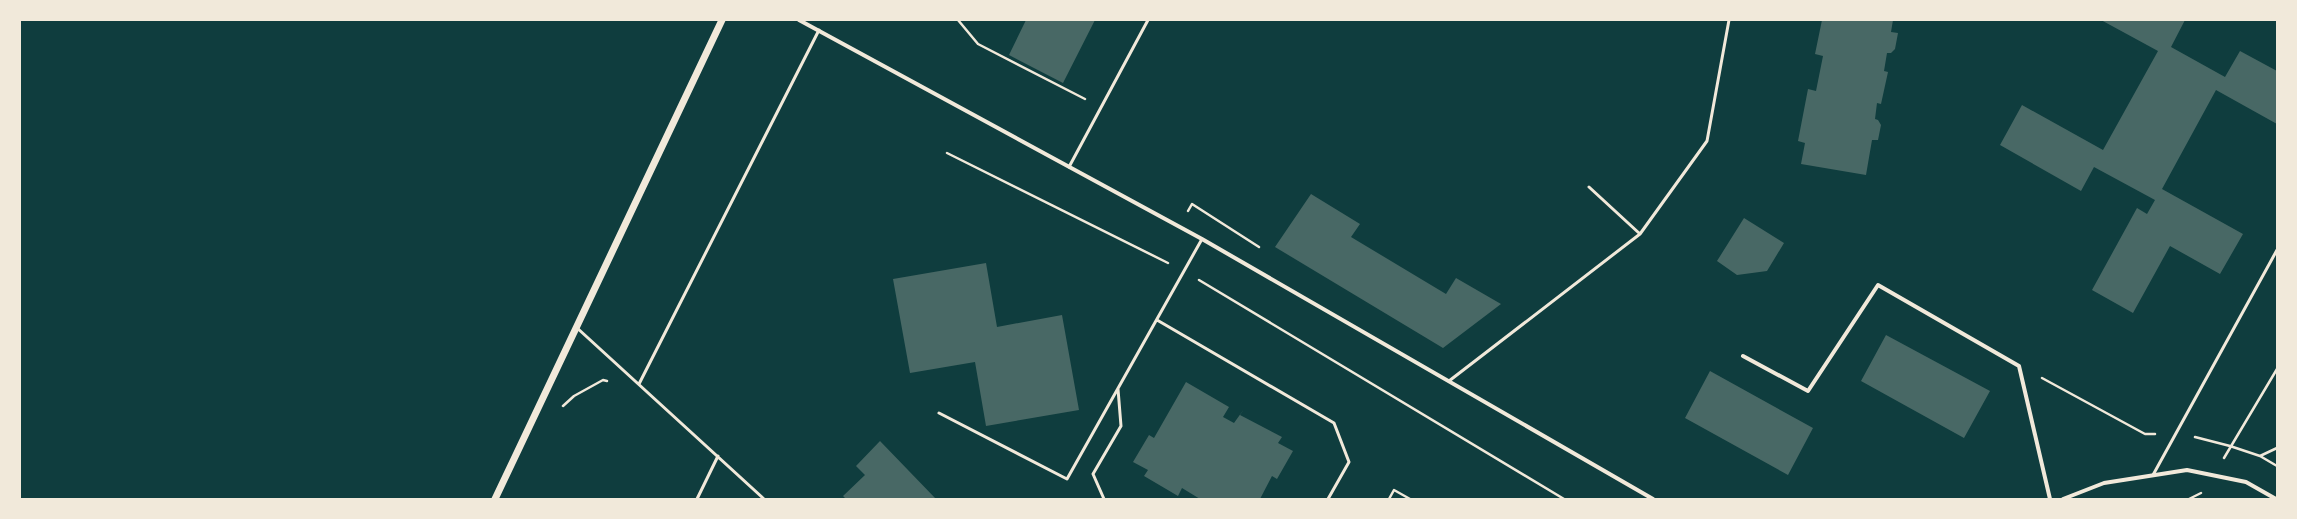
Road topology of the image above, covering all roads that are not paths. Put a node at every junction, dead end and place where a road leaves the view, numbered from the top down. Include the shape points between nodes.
1 (722, 20) edge
2 (799, 20) edge
3 (1148, 20) edge
4 (1729, 20) edge
5 (819, 30) junction
6 (1070, 166) junction
7 (1589, 187) dead end
8 (1640, 234) junction
9 (1202, 239) junction
10 (2277, 250) edge
11 (1157, 320) junction
12 (576, 327) junction
13 (1743, 356) dead end
14 (1449, 381) junction
15 (639, 384) junction
16 (1118, 388) junction
17 (939, 413) dead end
18 (718, 456) junction
19 (2153, 475) junction
20 (495, 499) edge
21 (697, 499) edge
22 (764, 499) edge
23 (1104, 499) edge
24 (1328, 499) edge
25 (1653, 499) edge
26 (2050, 499) edge
27 (2063, 499) edge
28 (2276, 499) edge

1 - 12 street
2 - 5 street
3 - 6 lane
4 - 8 lane via 1706,141
5 - 6 street
5 - 15 lane
6 - 9 street
7 - 8 lane
8 - 14 lane
9 - 11 lane
9 - 14 street
10 - 19 lane
11 - 16 lane
11 - 24 lane via 1334,423 1349,462
12 - 15 lane
12 - 20 street
13 - 26 street via 1808,391 1878,285 2019,366
14 - 25 street
15 - 18 lane
16 - 17 lane via 1067,478
16 - 23 lane via 1121,426 1093,474
18 - 21 lane
18 - 22 lane
19 - 27 street via 2104,483
19 - 28 street via 2187,470 2246,482

